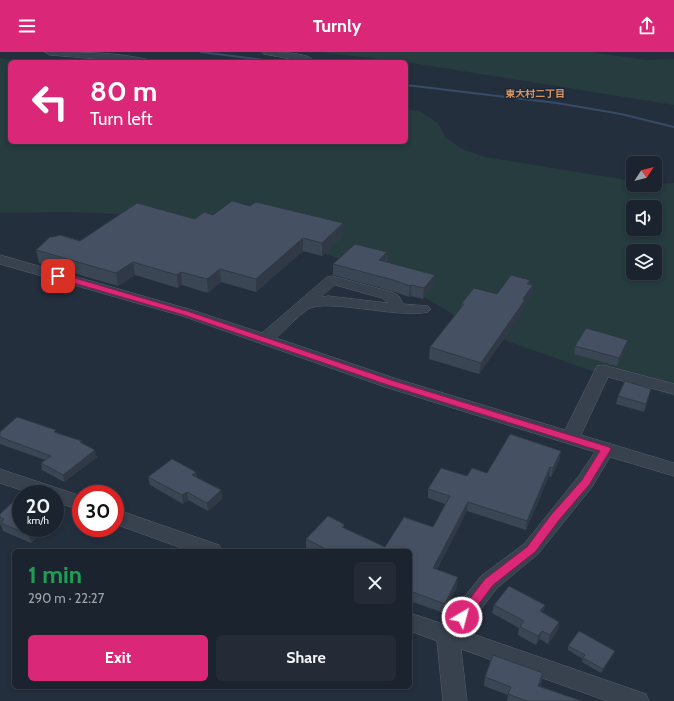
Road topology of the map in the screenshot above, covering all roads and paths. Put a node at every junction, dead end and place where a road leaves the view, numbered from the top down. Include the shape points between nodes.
1 (50, 52) edge
2 (267, 52) edge
3 (137, 60) edge
4 (306, 60) edge
5 (0, 259) edge
6 (305, 304) junction
7 (397, 309) junction
8 (423, 309) dead end
9 (264, 340) junction
10 (674, 389) edge
11 (570, 438) junction
12 (606, 449) junction
13 (674, 470) edge
14 (0, 476) edge
15 (72, 500) edge
16 (124, 519) edge
17 (206, 549) edge
18 (412, 623) edge
19 (448, 635) junction
20 (455, 701) edge
21 (637, 701) edge

1 - 3 street
2 - 4 street
5 - 9 street via 187,313
6 - 7 street via 328,301
6 - 7 street via 332,280 387,295 394,299
6 - 9 street
7 - 8 street
9 - 11 street via 391,383
10 - 11 street via 603,370
11 - 12 street
12 - 13 street
12 - 19 street via 585,482 531,550 489,582
14 - 15 street
16 - 17 street
18 - 19 street
19 - 20 street
19 - 21 street

